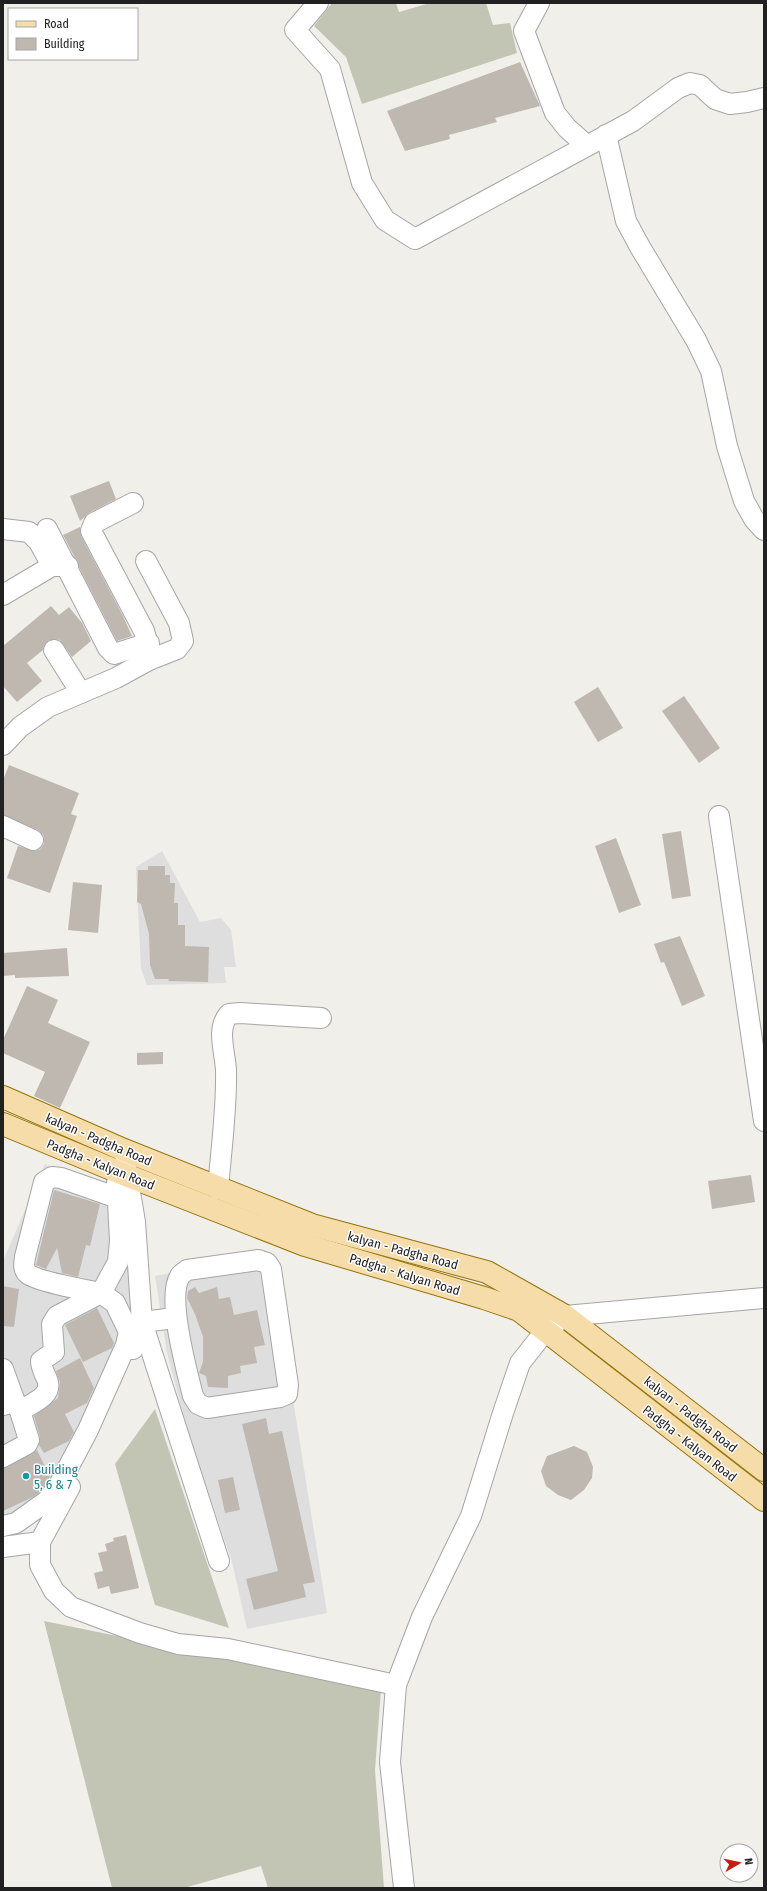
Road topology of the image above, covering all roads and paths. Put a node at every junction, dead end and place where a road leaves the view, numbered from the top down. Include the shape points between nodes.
1 (318, 3) edge
2 (539, 3) edge
3 (764, 98) edge
4 (606, 135) junction
5 (586, 145) junction
6 (133, 503) dead end
7 (3, 529) edge
8 (47, 529) dead end
9 (764, 530) edge
10 (146, 561) dead end
11 (60, 566) junction
12 (3, 596) edge
13 (54, 650) dead end
14 (149, 652) junction
15 (114, 654) junction
16 (116, 678) junction
17 (81, 693) junction
18 (3, 744) edge
19 (718, 816) dead end
20 (3, 826) edge
21 (33, 840) dead end
22 (321, 1018) dead end
23 (3, 1098) edge
24 (764, 1121) edge
25 (3, 1125) edge
26 (124, 1150) junction
27 (121, 1173) junction
28 (218, 1189) junction
29 (118, 1198) junction
30 (309, 1235) junction
31 (101, 1293) junction
32 (764, 1298) edge
33 (565, 1316) junction
34 (175, 1318) junction
35 (142, 1322) junction
36 (546, 1330) junction
37 (3, 1369) edge
38 (12, 1406) edge
39 (3, 1457) edge
40 (764, 1470) edge
41 (764, 1500) edge
42 (3, 1526) edge
43 (40, 1542) junction
44 (3, 1547) edge
45 (219, 1561) dead end
46 (396, 1685) junction
47 (404, 1888) edge

1 - 5 street via 295,30 330,69 362,183 385,220 415,239
2 - 5 street via 524,31 555,114
3 - 4 street via 730,104 715,99 700,85 690,83 678,88 633,121
4 - 5 street
4 - 9 street via 626,221 696,340 711,371 727,446 744,501
6 - 14 street via 94,523 91,531 144,631
7 - 11 street via 29,532
8 - 11 street
10 - 14 street via 179,622 183,641 177,649
11 - 12 street
11 - 15 street
13 - 17 street
14 - 15 street
14 - 16 street
15 - 16 street
16 - 17 street
17 - 18 street via 48,707 20,727
19 - 24 street
20 - 21 street
22 - 28 street via 240,1013 230,1014 224,1020 222,1030 226,1070
23 - 26 main road, kalyan - Padgha Road
25 - 27 main road, Padgha - Kalyan Road
26 - 27 street
26 - 28 main road, kalyan - Padgha Road
27 - 29 street
27 - 30 main road, Padgha - Kalyan Road
27 - 35 street via 135,1222
28 - 30 main road, kalyan - Padgha Road
29 - 31 street via 118,1262
29 - 31 street via 61,1178 52,1177 44,1182 24,1257 27,1274
30 - 33 main road, kalyan - Padgha Road via 486,1272
30 - 36 main road, Padgha - Kalyan Road via 519,1310
31 - 38 street via 57,1316 52,1324 54,1352 41,1360 49,1390 45,1395
31 - 42 street via 115,1303 122,1315 129,1332 126,1345 88,1430 59,1485 38,1508 16,1523
32 - 33 street
33 - 36 street
33 - 40 main road, kalyan - Padgha Road
34 - 34 street via 193,1396 198,1404 207,1408 287,1394 288,1386 271,1269 267,1263 258,1260 187,1270 180,1276 177,1287
34 - 35 street
35 - 43 street via 121,1385 100,1433
35 - 45 street
36 - 41 main road, Padgha - Kalyan Road
36 - 46 street via 520,1363 471,1516 422,1617
37 - 38 street
38 - 39 street via 27,1434 27,1444
43 - 44 street
43 - 46 street via 40,1565 54,1591 71,1607 140,1633 178,1644 228,1649
46 - 47 street via 390,1762

